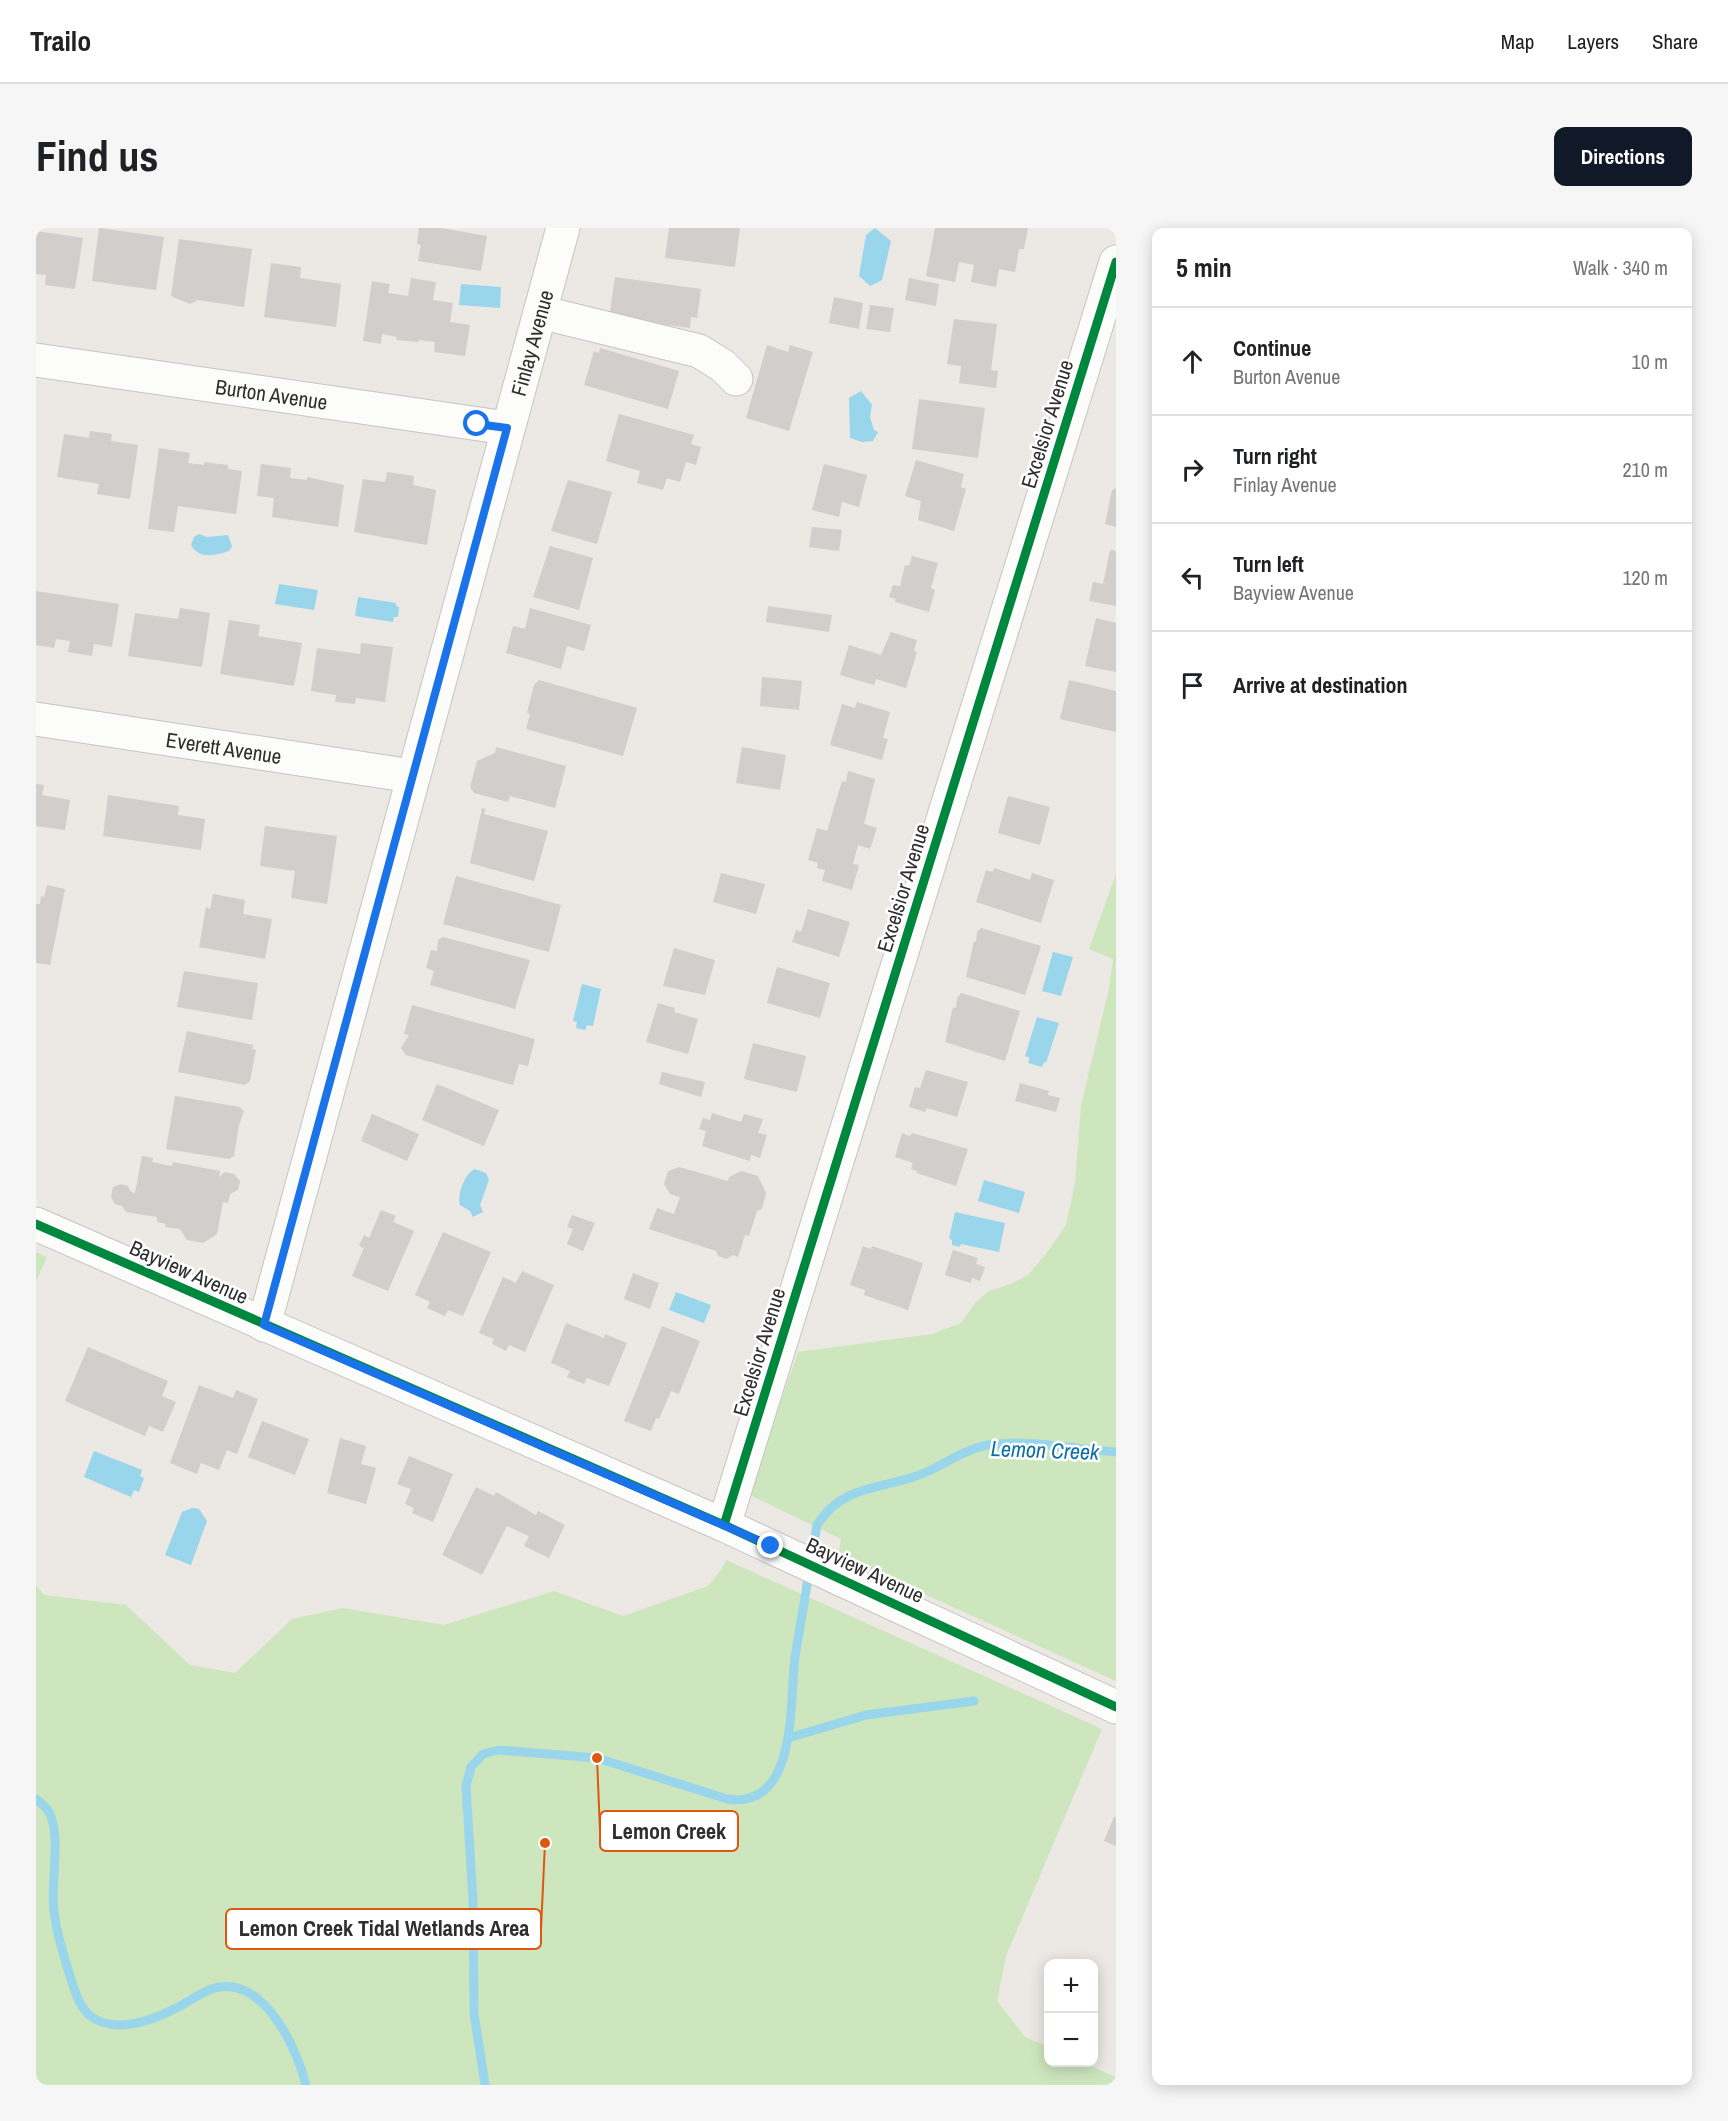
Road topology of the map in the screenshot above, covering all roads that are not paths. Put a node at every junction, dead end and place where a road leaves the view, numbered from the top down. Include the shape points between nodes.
1 (563, 228) edge
2 (1116, 262) edge
3 (540, 312) junction
4 (36, 360) edge
5 (736, 379) dead end
6 (507, 428) junction
7 (36, 719) edge
8 (412, 776) junction
9 (36, 1224) edge
10 (264, 1325) junction
11 (724, 1525) junction
12 (1116, 1707) edge

1 - 3 street, Finlay Avenue
2 - 11 street, Excelsior Avenue
3 - 5 street via 699,351
3 - 6 street, Finlay Avenue
4 - 6 street, Burton Avenue
6 - 8 street, Finlay Avenue
7 - 8 street, Everett Avenue
8 - 10 street, Finlay Avenue
9 - 10 street, Bayview Avenue
10 - 11 street, Bayview Avenue
11 - 12 street, Bayview Avenue

